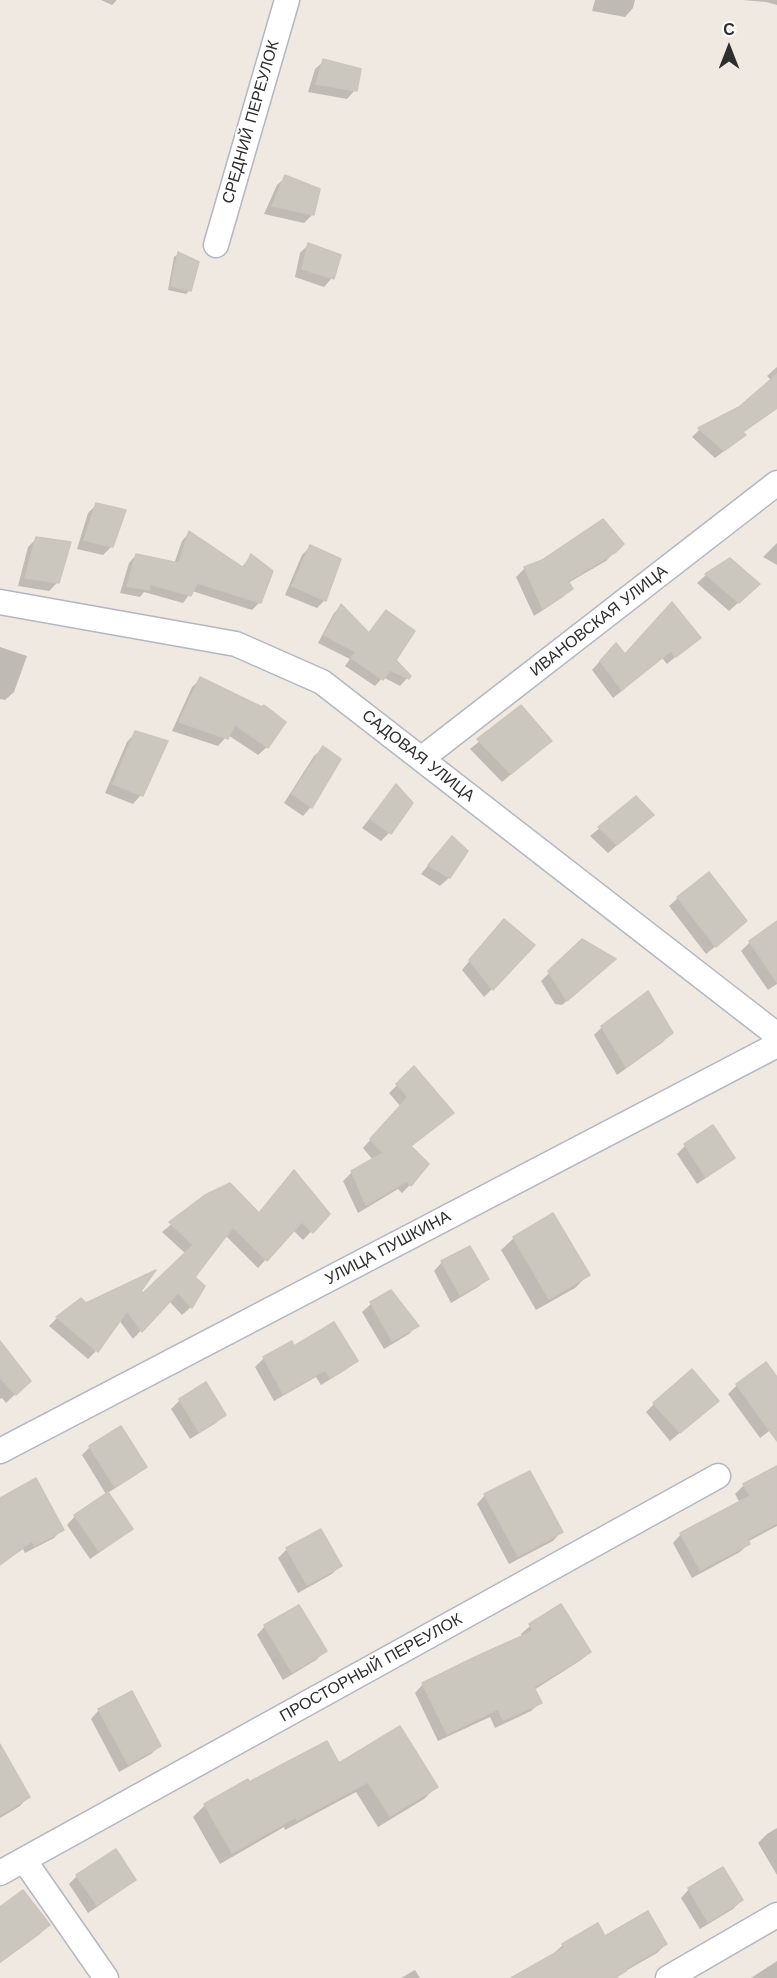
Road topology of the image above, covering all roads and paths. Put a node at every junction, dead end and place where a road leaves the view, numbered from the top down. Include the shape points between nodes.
1 (287, 0) edge
2 (216, 245) dead end
3 (777, 483) edge
4 (0, 603) edge
5 (421, 759) junction
6 (777, 1035) edge
7 (777, 1045) edge
8 (0, 1451) edge
9 (718, 1476) dead end
10 (24, 1860) junction
11 (0, 1873) edge
12 (777, 1915) edge
13 (106, 1978) edge
14 (668, 1978) edge

1 - 2 street, СРЕДНИЙ ПЕРЕУЛОК
3 - 5 street, ИВАНОВСКАЯ УЛИЦА
4 - 5 street, САДОВАЯ УЛИЦА via 236,644 322,682
5 - 6 street, САДОВАЯ УЛИЦА
7 - 8 street, УЛИЦА ПУШКИНА
9 - 10 street, ПРОСТОРНЫЙ ПЕРЕУЛОК
10 - 11 street, ПРОСТОРНЫЙ ПЕРЕУЛОК
10 - 13 street
12 - 14 street

